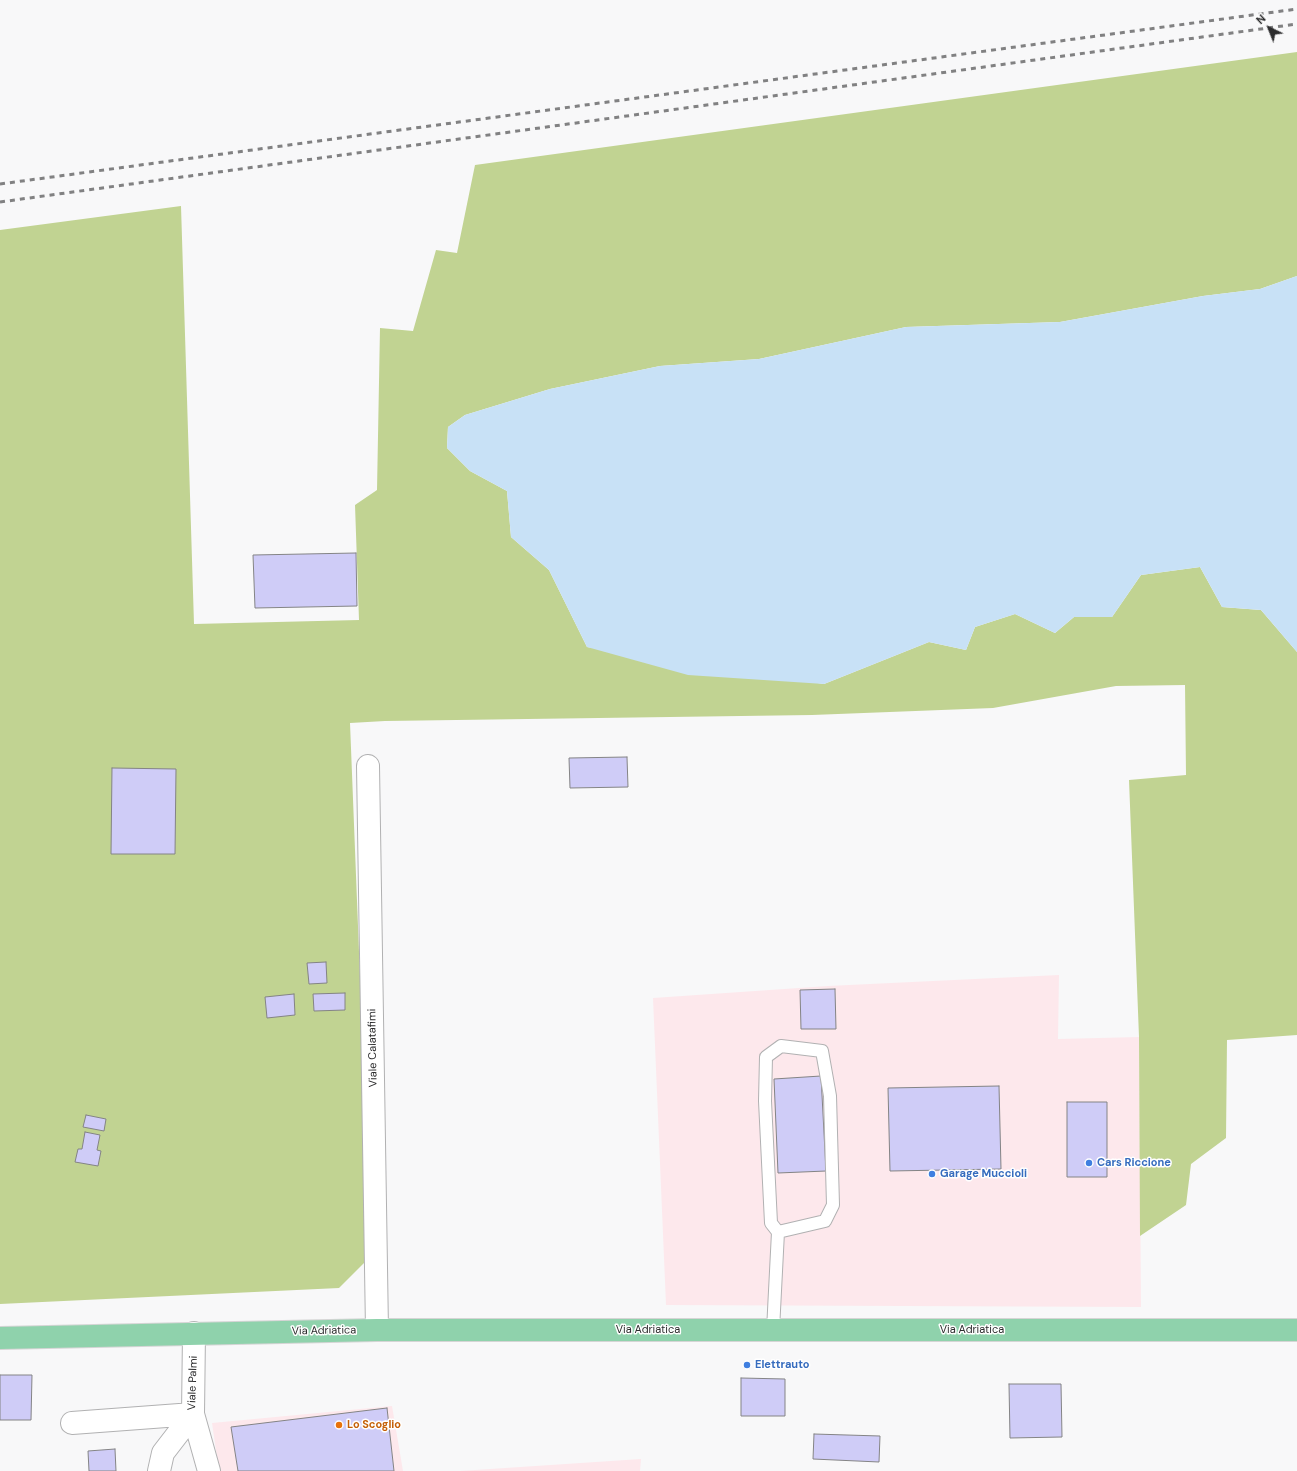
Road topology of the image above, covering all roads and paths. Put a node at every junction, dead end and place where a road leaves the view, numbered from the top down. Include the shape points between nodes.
1 (368, 766) dead end
2 (778, 1232) junction
3 (377, 1330) junction
4 (772, 1330) junction
5 (1297, 1330) edge
6 (194, 1333) junction
7 (0, 1338) edge
8 (193, 1414) junction
9 (72, 1423) dead end
10 (159, 1471) edge
11 (209, 1471) edge

1 - 3 street, Viale Calatafimi
2 - 2 lane via 825,1221 833,1205 830,1096 822,1051 781,1046 766,1057 764,1101 771,1223
2 - 4 lane
3 - 4 main road, Via Adriatica
3 - 6 main road, Via Adriatica
4 - 5 main road, Via Adriatica
6 - 7 main road, Via Adriatica
6 - 8 street, Viale Palmi
8 - 9 street
8 - 10 street, Viale Palmi via 163,1453
8 - 11 street

